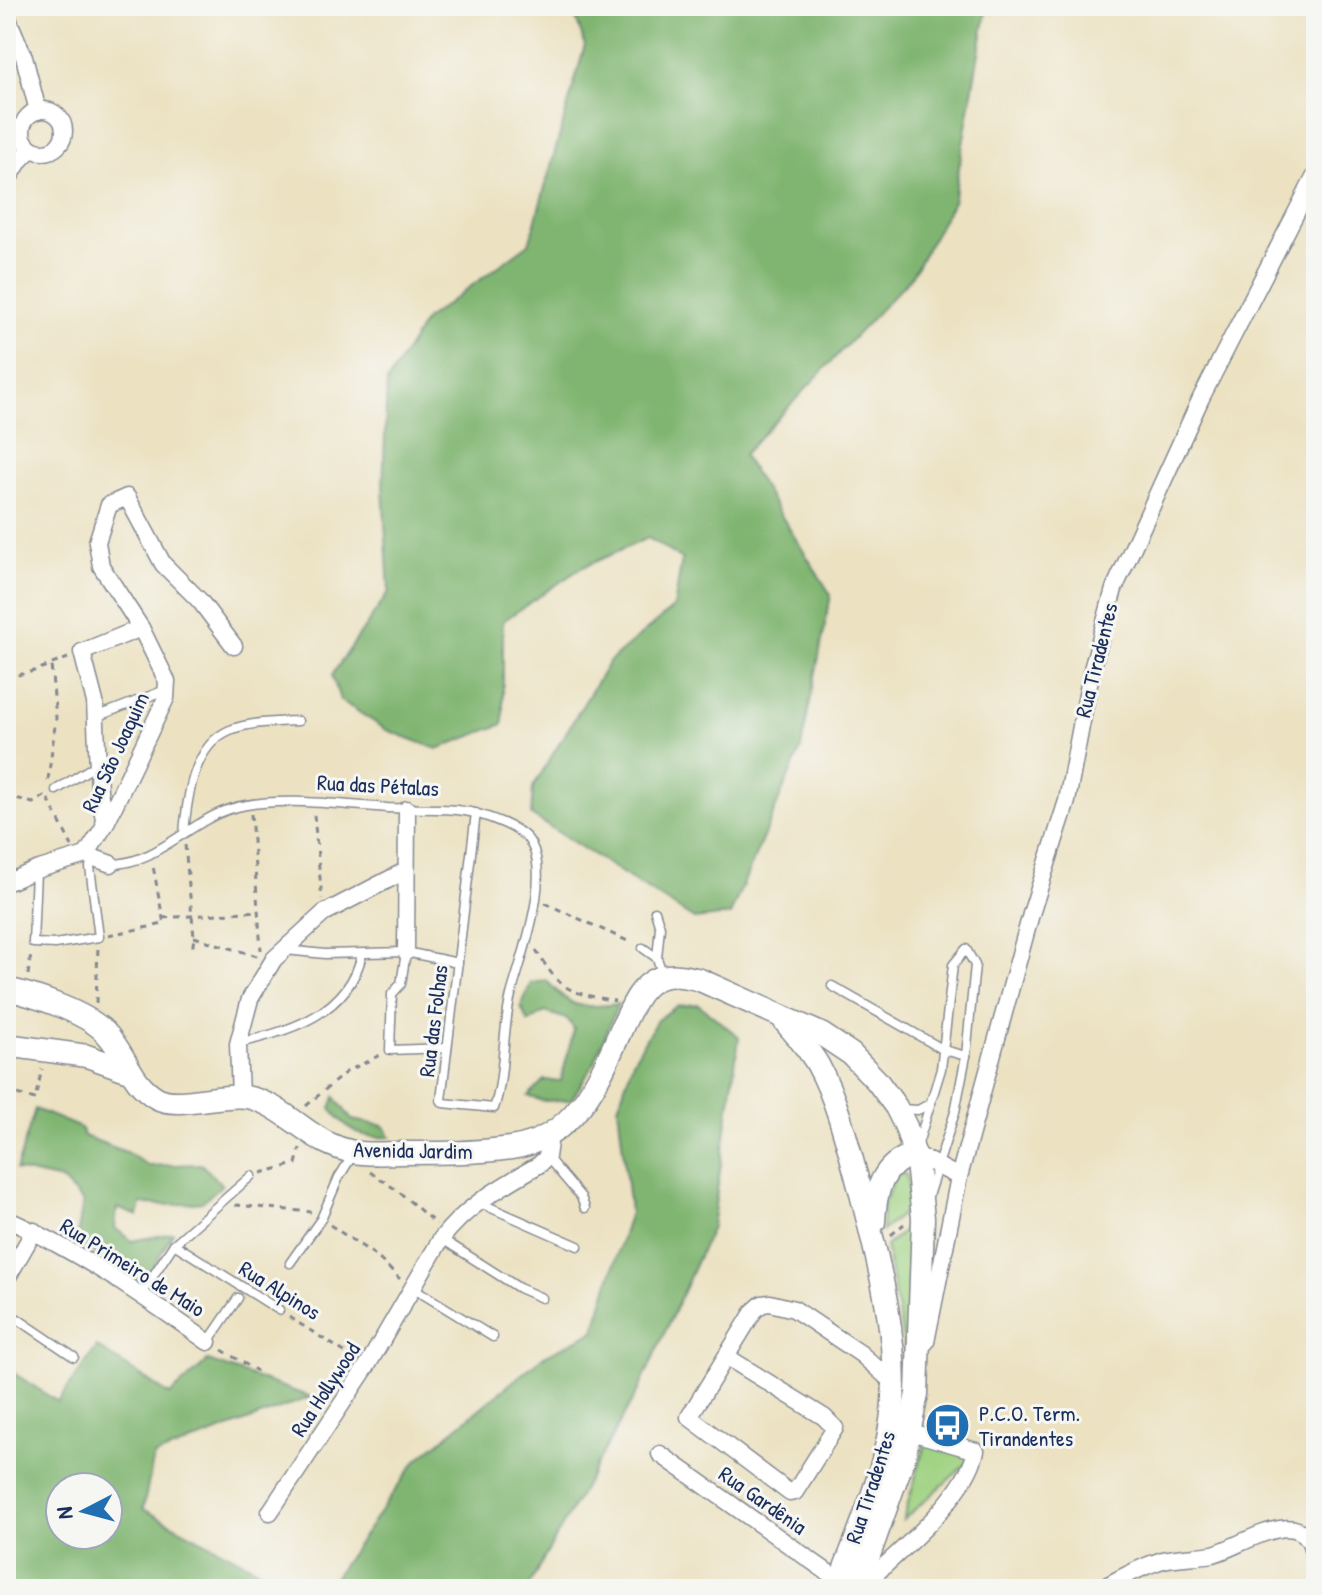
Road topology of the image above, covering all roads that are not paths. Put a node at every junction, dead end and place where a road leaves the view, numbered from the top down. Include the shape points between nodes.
1 (6, 14) edge
2 (38, 111) junction
3 (31, 149) junction
4 (1316, 174) edge
5 (6, 183) edge
6 (141, 628) junction
7 (234, 646) dead end
8 (168, 689) junction
9 (95, 717) junction
10 (298, 721) dead end
11 (98, 764) junction
12 (56, 790) dead end
13 (407, 809) junction
14 (476, 813) junction
15 (105, 825) junction
16 (184, 833) junction
17 (85, 856) junction
18 (111, 864) joint
19 (36, 870) junction
20 (405, 871) junction
21 (6, 883) edge
22 (655, 911) dead end
23 (528, 937) joint
24 (643, 948) road end
25 (284, 949) junction
26 (406, 952) junction
27 (362, 954) junction
28 (458, 963) junction
29 (660, 967) junction
30 (832, 986) dead end
31 (15, 991) edge
32 (781, 1018) junction
33 (238, 1044) junction
34 (6, 1045) edge
35 (447, 1048) junction
36 (944, 1050) junction
37 (109, 1053) junction
38 (966, 1056) junction
39 (240, 1096) junction
40 (931, 1103) junction
41 (896, 1107) junction
42 (548, 1146) junction
43 (915, 1154) junction
44 (360, 1161) junction
45 (939, 1167) junction
46 (251, 1176) road end
47 (959, 1177) junction
48 (476, 1202) junction
49 (585, 1208) dead end
50 (917, 1215) junction
51 (6, 1219) edge
52 (34, 1231) junction
53 (441, 1239) junction
54 (879, 1240) junction
55 (174, 1244) junction
56 (578, 1246) dead end
57 (290, 1263) dead end
58 (6, 1280) edge
59 (413, 1288) junction
60 (141, 1294) junction
61 (238, 1298) dead end
62 (542, 1298) dead end
63 (279, 1310) road end
64 (6, 1311) edge
65 (493, 1337) dead end
66 (208, 1342) joint
67 (891, 1345) junction
68 (861, 1354) junction
69 (74, 1357) dead end
70 (727, 1357) junction
71 (919, 1377) junction
72 (894, 1383) junction
73 (911, 1432) junction
74 (660, 1454) dead end
75 (883, 1459) junction
76 (270, 1512) dead end
77 (1314, 1560) dead end
78 (848, 1587) edge
79 (1111, 1587) edge

1 - 2 street
2 - 3 street via 23,125 23,138
2 - 3 street via 58,116 63,136 51,151
3 - 5 street
4 - 47 street, Rua Tiradentes via 1201,398 1114,589 1088,685 1067,801
6 - 7 street, Rua São Joaquim via 101,566 97,550 109,505 127,497 163,564
6 - 8 street, Rua São Joaquim
6 - 9 street via 82,652
8 - 9 lane
8 - 15 street, Rua São Joaquim
9 - 11 street
10 - 16 lane via 228,731 210,746 195,771
11 - 12 lane
11 - 15 street
13 - 14 lane, Rua das Pétalas
13 - 16 lane, Rua das Pétalas via 250,805 210,817
13 - 20 street
14 - 23 lane, Rua das Pétalas via 521,832 534,850 538,868
14 - 28 lane, Rua das Folhas
15 - 17 street, Rua São Joaquim
16 - 18 lane, Rua das Pétalas via 150,854
17 - 18 street, Rua das Pétalas
17 - 19 street
17 - 19 lane via 99,937 33,943
19 - 21 street
20 - 25 street via 324,913
20 - 26 street
22 - 29 lane
23 - 35 lane, Rua das Folhas via 506,1013 495,1108 443,1103
24 - 29 lane
25 - 27 lane
25 - 33 street via 250,999
26 - 27 lane
26 - 28 lane
26 - 35 lane via 401,984 392,994 390,1050
27 - 33 lane via 355,979 317,1016
28 - 35 lane, Rua das Folhas
29 - 32 street
29 - 42 street, Avenida Jardim via 633,1005 592,1090
30 - 36 lane
31 - 37 street via 104,1031
32 - 41 street via 821,1034 851,1054
32 - 54 street via 807,1048 826,1083
33 - 39 street
34 - 37 street
36 - 38 lane
36 - 38 lane, Rua Tiradentes via 953,965 966,949 975,965
36 - 40 lane
37 - 39 street, Avenida Jardim via 165,1101
38 - 45 lane, Rua Tiradentes
39 - 44 street, Avenida Jardim via 259,1100
40 - 41 lane via 918,1110
40 - 43 lane
41 - 43 street
42 - 44 street, Avenida Jardim
42 - 48 street, Rua Hollywood via 522,1176
42 - 49 lane
43 - 45 street
43 - 50 street, Rua Tiradentes
43 - 54 street via 893,1164 883,1176 874,1206
44 - 57 lane via 339,1177 321,1219
45 - 47 street
45 - 50 lane, Rua Tiradentes
46 - 55 lane
47 - 71 street, Rua Tiradentes
48 - 53 street, Rua Hollywood
48 - 56 lane
50 - 71 street, Rua Tiradentes
51 - 52 street, Rua Primeiro de Maio
52 - 58 street
52 - 60 street, Rua Primeiro de Maio
53 - 59 street, Rua Hollywood
53 - 62 lane
54 - 67 street, Rua Tiradentes
55 - 60 lane
55 - 63 lane, Rua Alpinos
59 - 65 lane
59 - 76 street, Rua Hollywood
60 - 66 street, Rua Primeiro de Maio
61 - 66 lane
64 - 69 lane
67 - 68 street
67 - 72 street, Rua Tiradentes
68 - 70 street via 794,1309 770,1303 754,1311
68 - 72 street
70 - 70 street via 835,1428 795,1492 689,1419
71 - 73 street, Rua Tiradentes
72 - 73 street via 902,1396 904,1426
72 - 75 street, Rua Tiradentes
73 - 75 street
73 - 78 street, Rua Tiradentes
73 - 78 street, Rua Tiradentes via 976,1451 971,1470 958,1489
74 - 78 street, Rua Gardênia
75 - 78 street, Rua Tiradentes
77 - 79 street via 1303,1534 1269,1529 1213,1554 1153,1563

